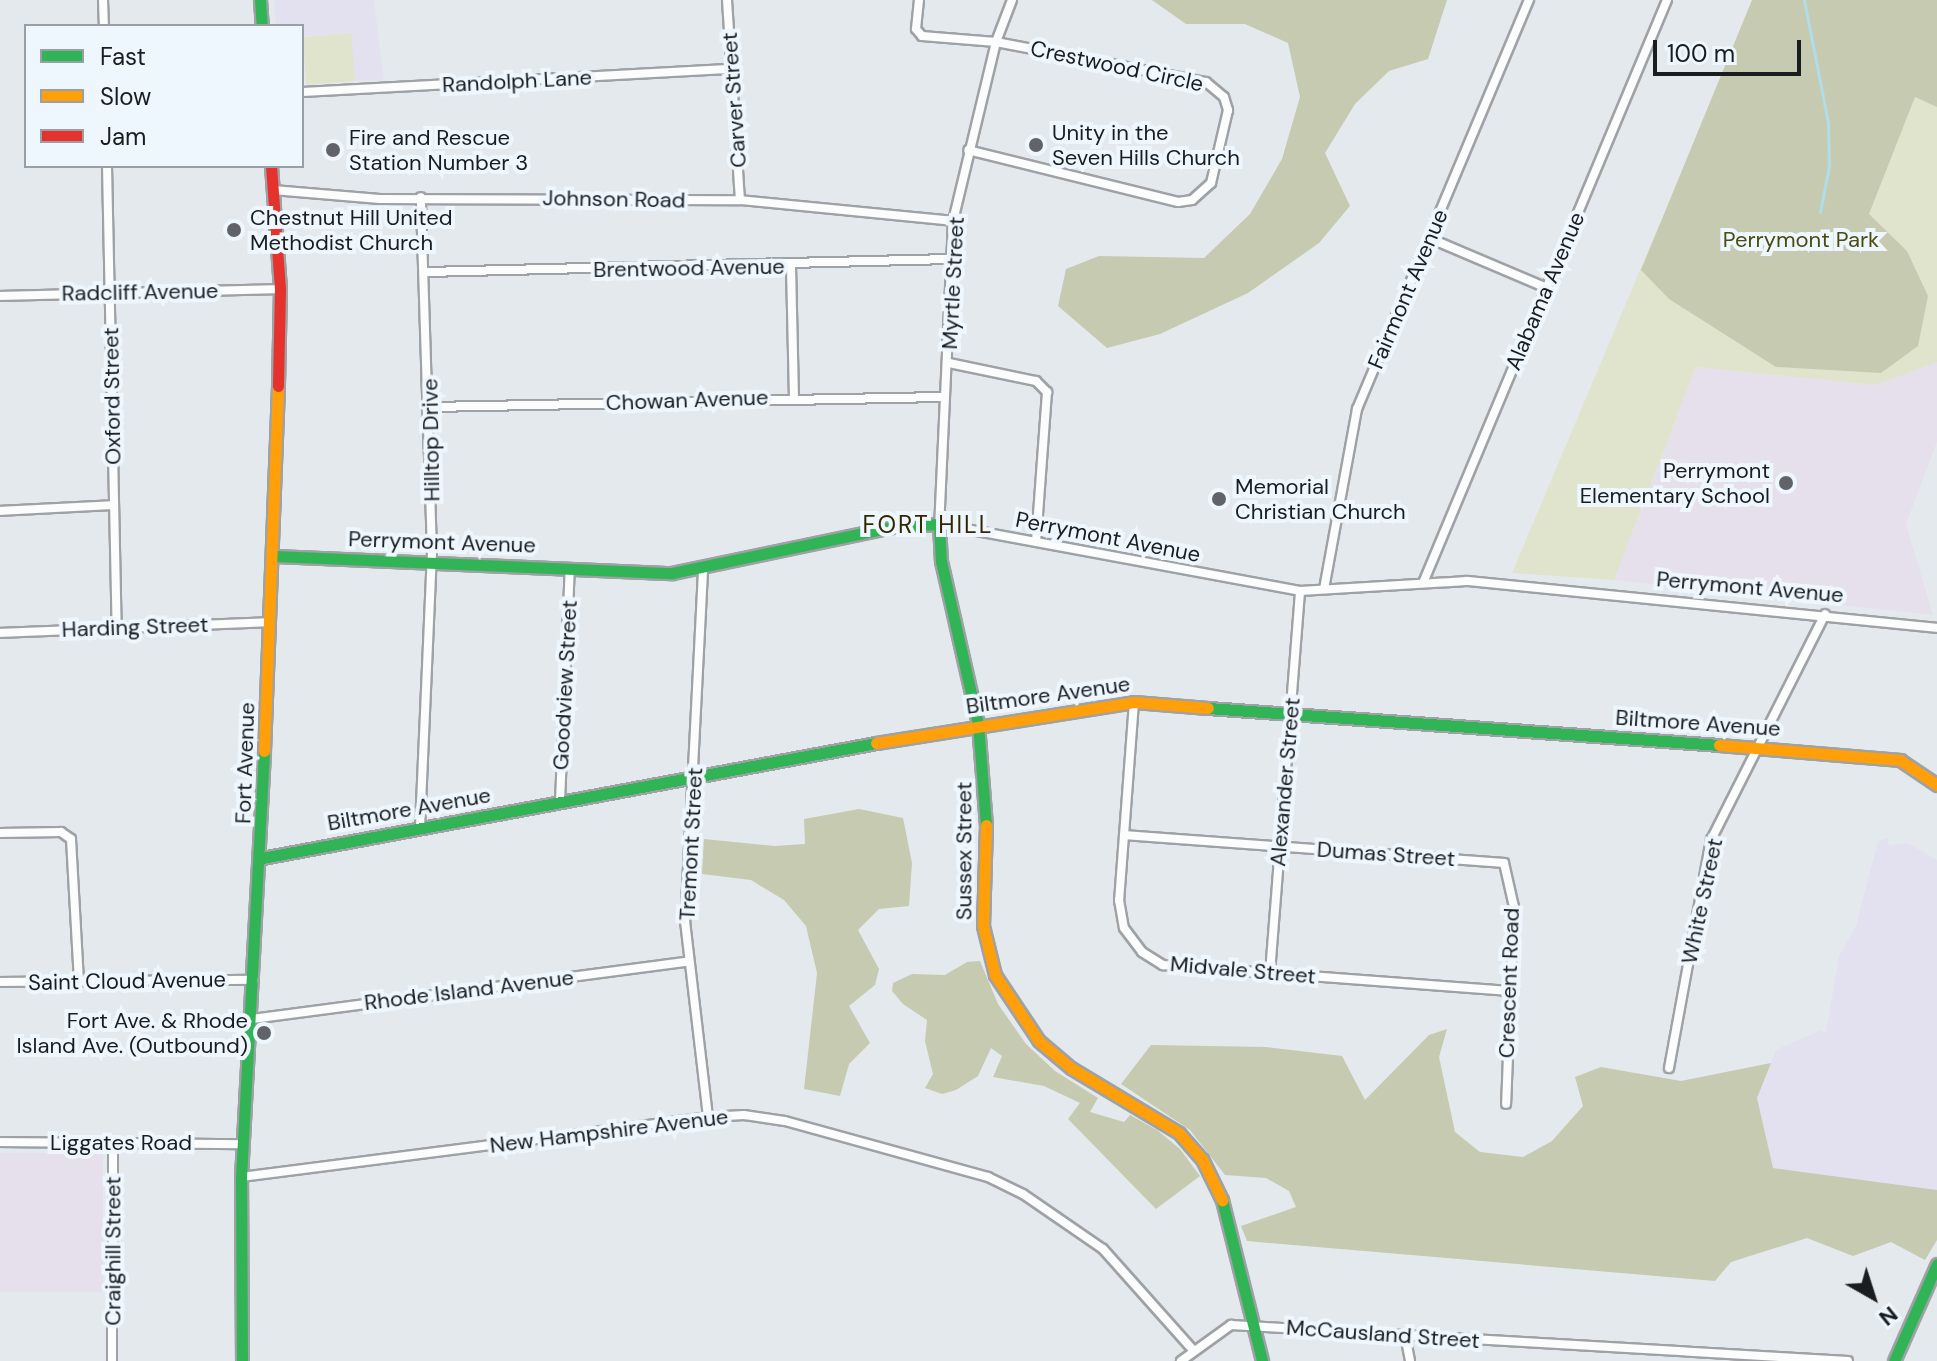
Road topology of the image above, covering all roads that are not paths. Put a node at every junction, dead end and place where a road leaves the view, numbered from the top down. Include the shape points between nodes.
1 (103, 0) edge
2 (260, 0) edge
3 (727, 0) edge
4 (919, 0) edge
5 (1012, 0) edge
6 (1529, 0) edge
7 (1667, 0) edge
8 (104, 24) edge
9 (262, 24) edge
10 (996, 42) junction
11 (732, 69) junction
12 (304, 92) edge
13 (968, 150) junction
14 (107, 168) edge
15 (271, 168) edge
16 (273, 190) junction
17 (421, 197) junction
18 (740, 200) junction
19 (953, 221) junction
20 (1429, 238) junction
21 (952, 259) junction
22 (791, 266) junction
23 (426, 272) junction
24 (1547, 288) junction
25 (280, 289) junction
26 (110, 293) junction
27 (0, 296) edge
28 (949, 363) junction
29 (794, 397) junction
30 (944, 397) junction
31 (431, 407) junction
32 (113, 505) junction
33 (0, 511) edge
34 (939, 524) junction
35 (1036, 542) junction
36 (275, 556) junction
37 (431, 561) junction
38 (570, 568) junction
39 (703, 571) junction
40 (1423, 583) junction
41 (1324, 589) junction
42 (1300, 591) junction
43 (1825, 614) junction
44 (270, 622) junction
45 (117, 627) junction
46 (1937, 628) edge
47 (0, 633) edge
48 (1134, 702) junction
49 (1292, 711) junction
50 (978, 724) junction
51 (1755, 748) junction
52 (695, 777) junction
53 (1937, 785) edge
54 (560, 802) junction
55 (420, 827) junction
56 (0, 833) edge
57 (1124, 835) junction
58 (1279, 845) junction
59 (262, 858) junction
60 (1504, 863) joint
61 (686, 962) junction
62 (1270, 973) junction
63 (254, 980) junction
64 (79, 981) junction
65 (0, 982) edge
66 (1509, 991) junction
67 (252, 1019) junction
68 (1669, 1068) dead end
69 (1506, 1104) dead end
70 (708, 1117) junction
71 (0, 1142) edge
72 (113, 1142) junction
73 (242, 1144) junction
74 (241, 1177) junction
75 (1937, 1264) edge
76 (1254, 1326) junction
77 (1405, 1335) junction
78 (1592, 1347) junction
79 (1193, 1350) junction
80 (1729, 1357) edge
81 (112, 1361) edge
82 (242, 1361) edge
83 (1181, 1361) edge
84 (1262, 1361) edge
85 (1410, 1361) edge
86 (1593, 1361) edge
87 (1848, 1361) edge
88 (1894, 1361) edge

1 - 8 street
2 - 9 street
3 - 11 street, Carver Street
4 - 10 street, Crestwood Circle via 918,33
5 - 10 street, Myrtle Street
6 - 20 street, Fairmont Avenue
7 - 24 street, Alabama Avenue
10 - 13 street, Myrtle Street
10 - 13 street, Crestwood Circle via 1215,87 1228,110 1211,183 1192,200 1178,202
11 - 12 street, Randolph Lane
11 - 18 street, Carver Street
13 - 19 street, Myrtle Street
14 - 26 street, Oxford Street
15 - 16 street, Fort Avenue
16 - 17 street, Johnson Road
16 - 25 street, Fort Avenue
17 - 18 street, Johnson Road
17 - 23 street, Hilltop Drive
18 - 19 street, Johnson Road
19 - 21 street, Myrtle Street
20 - 24 street
20 - 41 street, Fairmont Avenue via 1357,409
21 - 22 street, Brentwood Avenue
21 - 28 street, Myrtle Street
22 - 23 street, Brentwood Avenue
22 - 29 street
23 - 31 street, Hilltop Drive
24 - 40 street, Alabama Avenue
25 - 26 street, Radcliff Avenue
25 - 36 street, Fort Avenue
26 - 27 street, Radcliff Avenue
26 - 32 street, Oxford Street
28 - 30 street, Myrtle Street
28 - 35 street via 1036,381 1047,392
29 - 30 street, Chowan Avenue
29 - 31 street, Chowan Avenue
30 - 34 street, Myrtle Street
31 - 37 street, Hilltop Drive
32 - 33 street
32 - 45 street, Oxford Street
34 - 35 street, Perrymont Avenue
34 - 39 street, Perrymont Avenue via 896,526
34 - 50 street, Sussex Street via 941,561
35 - 42 street, Perrymont Avenue
36 - 37 street, Perrymont Avenue
36 - 44 street, Fort Avenue
37 - 38 street, Perrymont Avenue
37 - 55 street, Hilltop Drive
38 - 39 street, Perrymont Avenue
38 - 54 street, Goodview Street
39 - 52 street, Tremont Street
40 - 41 street, Perrymont Avenue
40 - 43 street, Perrymont Avenue via 1467,581
41 - 42 street, Perrymont Avenue
42 - 49 street, Alexander Street
43 - 46 street, Perrymont Avenue
43 - 51 street, White Street
44 - 45 street, Harding Street
44 - 59 street, Fort Avenue
45 - 47 street, Harding Street
48 - 49 street, Biltmore Avenue
48 - 50 street, Biltmore Avenue
48 - 57 street, Midvale Street
49 - 51 street, Biltmore Avenue
49 - 58 street, Alexander Street
50 - 52 street, Biltmore Avenue
50 - 76 street, Sussex Street via 987,791 983,926 995,975 1039,1041 1071,1068 1179,1133 1202,1159 1222,1200
51 - 53 street, Biltmore Avenue via 1900,760
51 - 68 street, White Street via 1711,840
52 - 54 street, Biltmore Avenue
52 - 61 street, Tremont Street
54 - 55 street, Biltmore Avenue
55 - 59 street, Biltmore Avenue
56 - 64 street via 61,832 71,839
57 - 58 street, Dumas Street
57 - 62 street, Midvale Street via 1119,900 1124,928 1142,952 1163,965
58 - 60 street, Dumas Street
58 - 62 street, Alexander Street
59 - 63 street, Fort Avenue
60 - 66 street, Crescent Road via 1514,907
61 - 67 street, Rhode Island Avenue
61 - 70 street, Tremont Street
62 - 66 street, Midvale Street
63 - 64 street, Saint Cloud Avenue
63 - 67 street, Fort Avenue
64 - 65 street, Saint Cloud Avenue
66 - 69 street, Crescent Road
67 - 73 street, Fort Avenue
70 - 74 street, New Hampshire Avenue
70 - 79 street, New Hampshire Avenue via 785,1121 988,1177 1047,1208 1103,1249
71 - 72 street, Liggates Road
72 - 73 street, Liggates Road
72 - 81 street, Craighill Street
73 - 74 street, Fort Avenue
74 - 82 street, Fort Avenue
75 - 88 street
76 - 77 street, McCausland Street
76 - 79 street, McCausland Street via 1231,1325
76 - 84 street, Sussex Street
77 - 78 street, McCausland Street
77 - 85 street
78 - 80 street, McCausland Street
78 - 86 street
79 - 83 street, McCausland Street
80 - 87 street, McCausland Street

